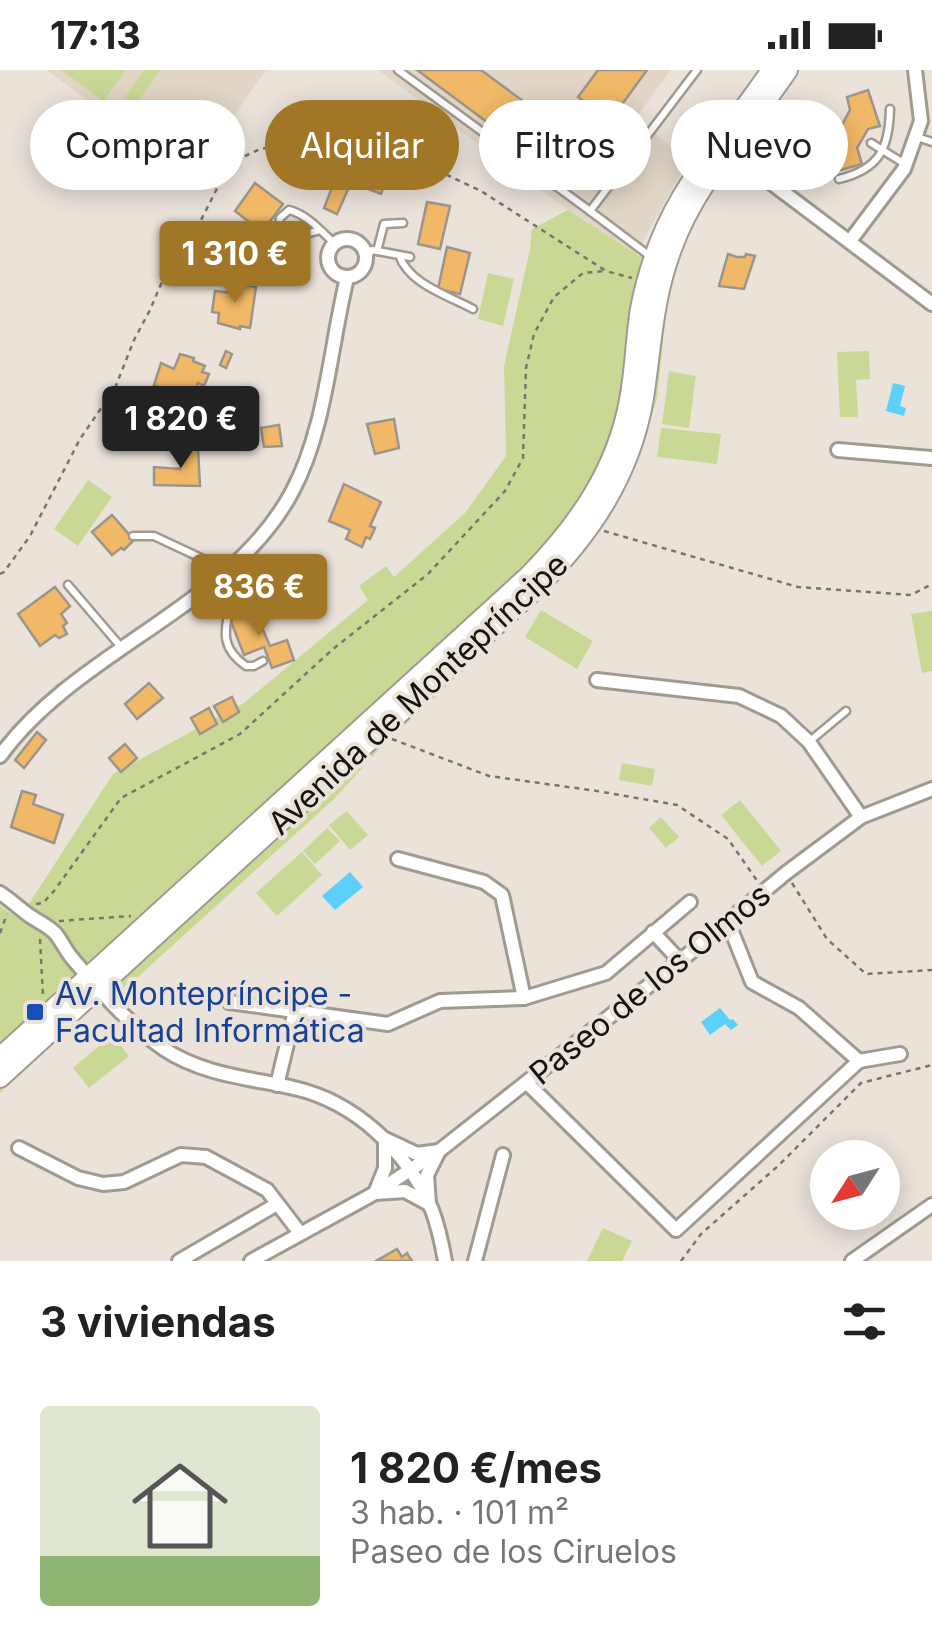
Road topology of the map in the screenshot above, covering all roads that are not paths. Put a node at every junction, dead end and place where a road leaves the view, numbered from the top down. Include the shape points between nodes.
1 (398, 70) edge
2 (697, 70) edge
3 (770, 70) edge
4 (788, 70) edge
5 (914, 70) edge
6 (752, 100) edge
7 (763, 100) edge
8 (890, 108) dead end
9 (916, 136) junction
10 (932, 142) edge
11 (871, 144) dead end
12 (884, 151) junction
13 (906, 165) junction
14 (848, 177) edge
15 (688, 190) edge
16 (700, 190) edge
17 (780, 190) edge
18 (590, 211) junction
19 (404, 223) dead end
20 (320, 230) junction
21 (850, 242) junction
22 (334, 244) junction
23 (372, 254) junction
24 (399, 255) junction
25 (410, 257) dead end
26 (654, 258) junction
27 (347, 278) junction
28 (932, 304) edge
29 (473, 309) dead end
30 (838, 450) dead end
31 (932, 458) edge
32 (133, 536) dead end
33 (223, 573) junction
34 (68, 585) dead end
35 (121, 648) junction
36 (263, 661) dead end
37 (597, 680) dead end
38 (846, 711) dead end
39 (809, 742) junction
40 (0, 756) edge
41 (932, 789) edge
42 (860, 816) junction
43 (398, 859) dead end
44 (0, 893) edge
45 (690, 902) dead end
46 (728, 922) junction
47 (653, 932) junction
48 (680, 961) junction
49 (93, 982) junction
50 (524, 998) junction
51 (229, 1002) dead end
52 (295, 1011) junction
53 (900, 1054) dead end
54 (0, 1057) edge
55 (859, 1061) junction
56 (0, 1078) edge
57 (528, 1083) junction
58 (278, 1085) junction
59 (385, 1139) junction
60 (19, 1148) dead end
61 (439, 1152) junction
62 (503, 1155) dead end
63 (411, 1171) junction
64 (375, 1193) junction
65 (277, 1204) junction
66 (430, 1204) junction
67 (932, 1205) edge
68 (300, 1234) junction
69 (178, 1261) edge
70 (251, 1261) edge
71 (445, 1261) edge
72 (475, 1261) edge
73 (852, 1261) edge

1 - 18 lane
2 - 18 lane
3 - 6 street, Avenida de Montepríncipe
4 - 7 street, Avenida de Montepríncipe
5 - 9 street via 921,121
8 - 12 lane
9 - 10 lane
9 - 13 street
11 - 12 lane
12 - 13 lane
12 - 14 lane
13 - 21 street
15 - 26 street, Avenida de Montepríncipe
16 - 49 street, Avenida de Montepríncipe via 673,244 654,309 633,441 620,476 571,553
17 - 21 street
18 - 26 lane
19 - 23 lane via 384,224
20 - 20 lane via 289,210 278,232 301,236
20 - 22 lane
21 - 28 street
22 - 23 street via 356,241
22 - 27 street via 329,263
23 - 24 lane
23 - 27 street via 359,274
24 - 25 lane
24 - 29 lane via 411,276
26 - 49 street, Avenida de Montepríncipe via 620,436 580,518 528,576 162,910
27 - 33 street via 303,468 279,514
30 - 31 street
32 - 33 lane via 154,536
33 - 35 street
33 - 36 lane via 231,586 224,634 232,652 246,666
34 - 35 lane
35 - 40 street via 60,694
37 - 39 street via 739,696 781,716
38 - 39 lane
39 - 42 street
41 - 42 street, Paseo de los Olmos
42 - 46 street, Paseo de los Olmos
43 - 50 street via 484,882 502,895
44 - 49 street via 61,940
45 - 47 street
46 - 48 street, Paseo de los Olmos
46 - 55 street via 752,982 799,1008
47 - 48 street
47 - 50 street via 606,973
48 - 57 street, Paseo de los Olmos
49 - 54 street, Avenida de Montepríncipe
49 - 56 street, Avenida de Montepríncipe
49 - 58 street via 164,1049 221,1074
50 - 52 street via 440,1001 388,1024
51 - 52 street
52 - 58 street
53 - 55 street
55 - 57 street via 676,1230
57 - 61 street, Paseo de los Olmos
58 - 59 street via 330,1101
59 - 61 street via 417,1154
59 - 63 street
59 - 64 street via 386,1168
60 - 65 street via 103,1184 124,1182 181,1155 206,1156 268,1190
61 - 63 street, Paseo de los Olmos
61 - 66 street via 427,1175
62 - 72 street
63 - 64 street, Paseo de los Olmos
63 - 66 street
64 - 66 street via 404,1191
64 - 68 street, Paseo de los Olmos
65 - 68 street
65 - 69 street
66 - 71 street
67 - 73 street
68 - 70 street, Paseo de los Olmos

